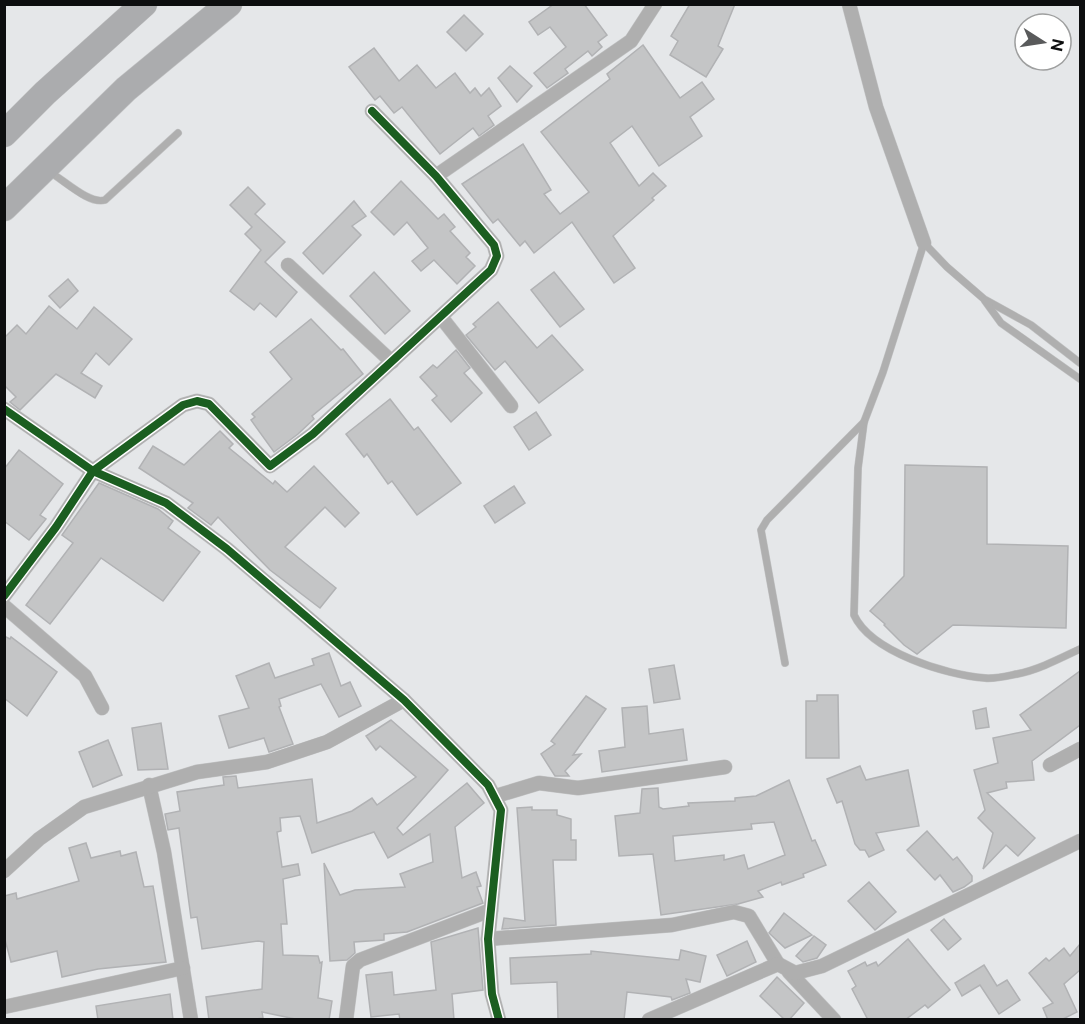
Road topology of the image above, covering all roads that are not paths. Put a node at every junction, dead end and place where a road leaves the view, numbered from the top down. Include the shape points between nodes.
1 (144, 4) edge
2 (228, 4) edge
3 (656, 4) edge
4 (849, 4) edge
5 (372, 111) dead end
6 (178, 133) dead end
7 (4, 134) edge
8 (44, 169) junction
9 (436, 176) junction
10 (4, 208) edge
11 (924, 243) junction
12 (288, 265) dead end
13 (984, 298) junction
14 (441, 317) junction
15 (392, 363) junction
16 (1080, 363) edge
17 (1080, 379) edge
18 (511, 406) dead end
19 (4, 410) edge
20 (864, 422) junction
21 (93, 471) junction
22 (4, 596) edge
23 (4, 606) edge
24 (1080, 649) edge
25 (785, 663) dead end
26 (404, 700) junction
27 (102, 708) dead end
28 (1080, 749) edge
29 (1050, 765) dead end
30 (725, 767) dead end
31 (149, 785) junction
32 (496, 796) junction
33 (1080, 841) edge
34 (4, 871) edge
35 (491, 910) junction
36 (488, 939) junction
37 (183, 968) junction
38 (783, 968) junction
39 (4, 1007) edge
40 (191, 1020) edge
41 (346, 1020) edge
42 (499, 1020) edge
43 (649, 1020) edge
44 (834, 1020) edge

1 - 7 highway
2 - 8 highway via 126,89
3 - 9 street via 631,41
4 - 11 street via 876,107
5 - 9 street
6 - 8 lane via 100,202
8 - 10 highway
9 - 14 street via 494,245 497,256 491,270
11 - 13 lane
11 - 20 lane via 884,372
12 - 15 street
13 - 16 lane via 1030,324
13 - 17 lane via 1001,322
14 - 15 street
14 - 18 street
15 - 21 street via 314,434 270,466 218,411 197,401 183,405
19 - 21 street
20 - 24 lane via 858,468 854,582 854,615 859,627 887,649 945,670 986,678 1019,674
20 - 25 lane via 761,530
21 - 22 street
21 - 26 street via 166,503 227,549
23 - 27 street via 85,676
26 - 31 street via 327,742 267,762 197,772
26 - 32 street
28 - 29 street
30 - 32 street via 578,788 539,783
31 - 34 street via 84,807 39,839
31 - 37 street
32 - 35 street via 501,810
33 - 38 street via 822,966 795,974
35 - 36 street
35 - 41 street via 360,960 353,966
36 - 38 street via 672,925 743,913
36 - 42 street via 492,994
37 - 39 street
37 - 40 street
38 - 43 street
38 - 44 street

